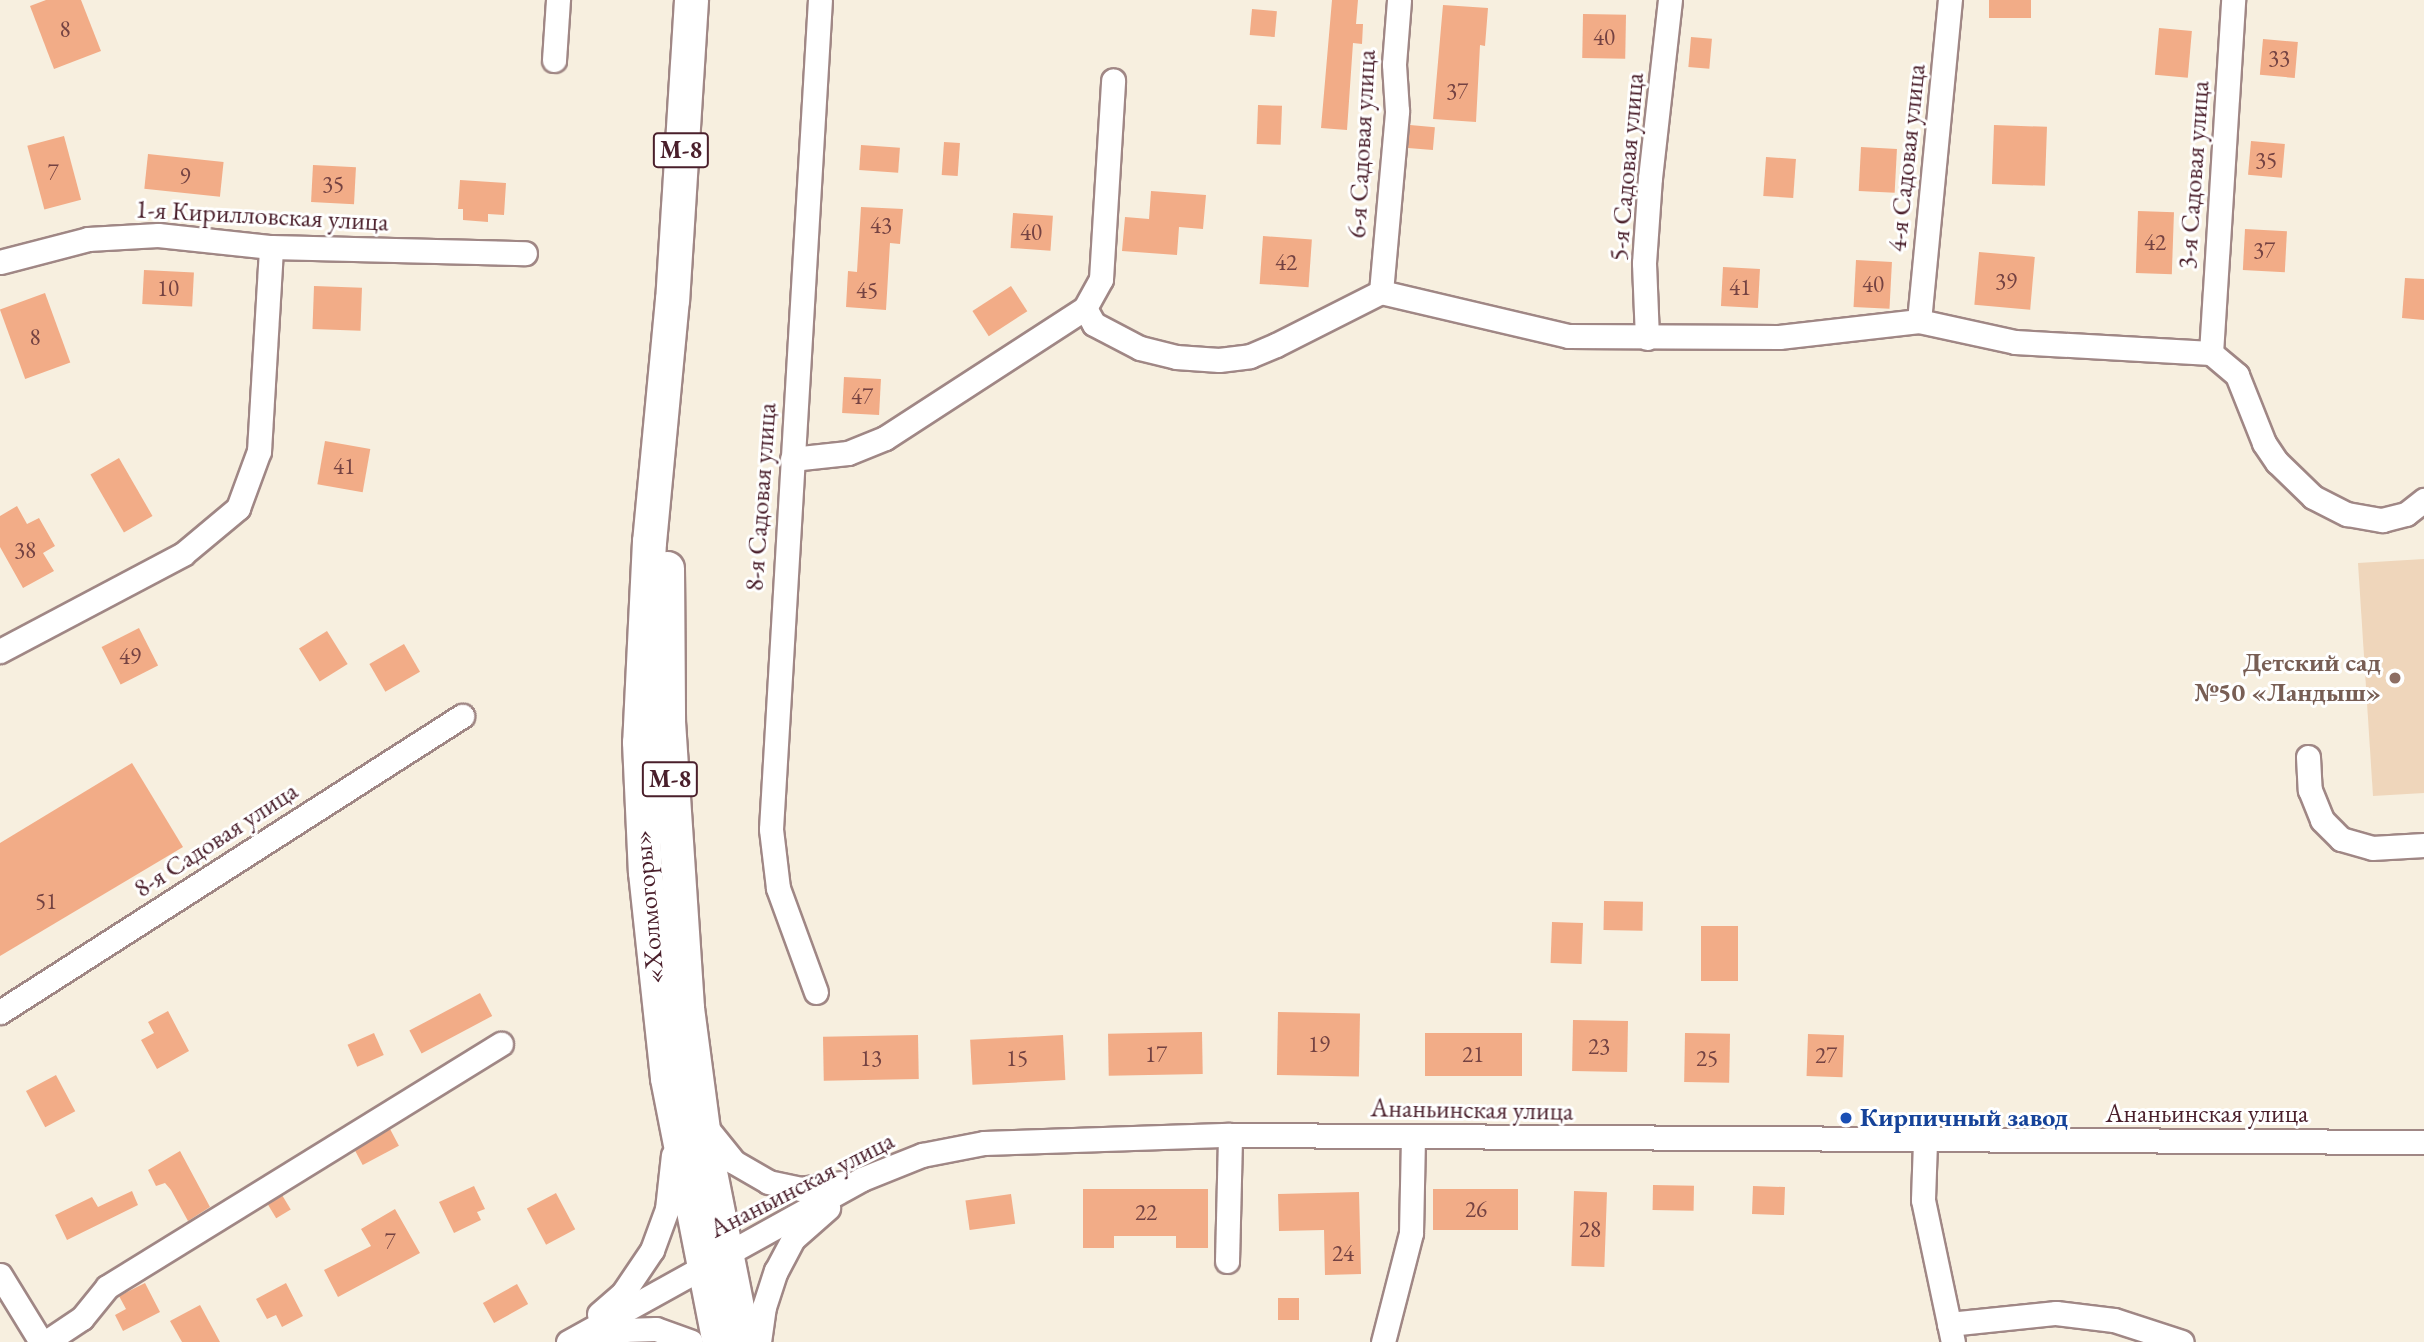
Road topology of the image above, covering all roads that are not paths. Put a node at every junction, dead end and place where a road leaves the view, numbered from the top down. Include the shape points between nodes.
1 (558, 0) edge
2 (691, 0) edge
3 (820, 0) edge
4 (1399, 0) edge
5 (1670, 0) edge
6 (1951, 0) edge
7 (2233, 0) edge
8 (555, 60) dead end
9 (1113, 80) dead end
10 (271, 247) junction
11 (525, 253) dead end
12 (0, 262) edge
13 (1381, 292) junction
14 (1085, 308) junction
15 (1919, 321) junction
16 (1647, 338) junction
17 (2211, 353) junction
18 (792, 458) junction
19 (2424, 500) edge
20 (0, 651) edge
21 (462, 716) dead end
22 (2308, 757) dead end
23 (2424, 845) edge
24 (816, 992) dead end
25 (0, 1012) edge
26 (501, 1044) dead end
27 (687, 1122) junction
28 (1230, 1135) junction
29 (1413, 1137) junction
30 (1924, 1142) junction
31 (2424, 1142) edge
32 (862, 1179) junction
33 (714, 1261) junction
34 (1227, 1261) dead end
35 (0, 1275) edge
36 (1952, 1333) edge
37 (44, 1342) edge
38 (566, 1342) edge
39 (580, 1342) edge
40 (691, 1342) edge
41 (719, 1342) edge
42 (744, 1342) edge
43 (759, 1342) edge
44 (1383, 1342) edge
45 (2182, 1342) edge

1 - 8 street
2 - 27 highway, «Холмогоры» / М-8 via 671,299 668,721
3 - 18 street, 8-я Садовая улица
4 - 13 street, 6-я Садовая улица via 1394,64 1397,111
5 - 16 street, 5-я Садовая улица via 1648,202 1644,264
6 - 15 street, 4-я Садовая улица
7 - 17 street, 3-я Садовая улица
9 - 14 street via 1101,279
10 - 11 street, 1-я Кирилловская улица
10 - 12 street, 1-я Кирилловская улица via 158,235 88,239
10 - 20 street via 260,452 238,508 183,554
13 - 14 street via 1250,356 1219,360 1175,357 1140,348 1094,324
13 - 16 street via 1568,336
14 - 18 street via 885,438 848,453
15 - 16 street via 1791,337
15 - 17 street via 2014,342
17 - 19 street via 2237,375 2264,443 2277,462 2313,497 2347,514 2382,520 2406,514
18 - 24 street, 8-я Садовая улица via 771,829 778,888
21 - 25 street, 8-я Садовая улица
22 - 23 street via 2309,790 2322,820 2341,839 2372,848
26 - 37 street via 107,1287 82,1318
27 - 32 street via 734,1162 768,1182 801,1189
27 - 33 highway, «Холмогоры» / М-8
27 - 38 street via 652,1250 623,1293
28 - 29 street, Ананьинская улица
28 - 32 street, Ананьинская улица via 984,1143 922,1156
28 - 34 street
29 - 30 street, Ананьинская улица
29 - 44 street via 1409,1243
30 - 31 street, Ананьинская улица
30 - 36 street via 1923,1200
32 - 33 street, Ананьинская улица
32 - 43 street via 793,1239 771,1284
33 - 38 street, Ананьинская улица
33 - 41 highway, «Холмогоры» / М-8
33 - 42 highway, «Холмогоры» / М-8
35 - 37 street
36 - 45 street via 2056,1313 2114,1320
39 - 40 street via 642,1329 670,1331

